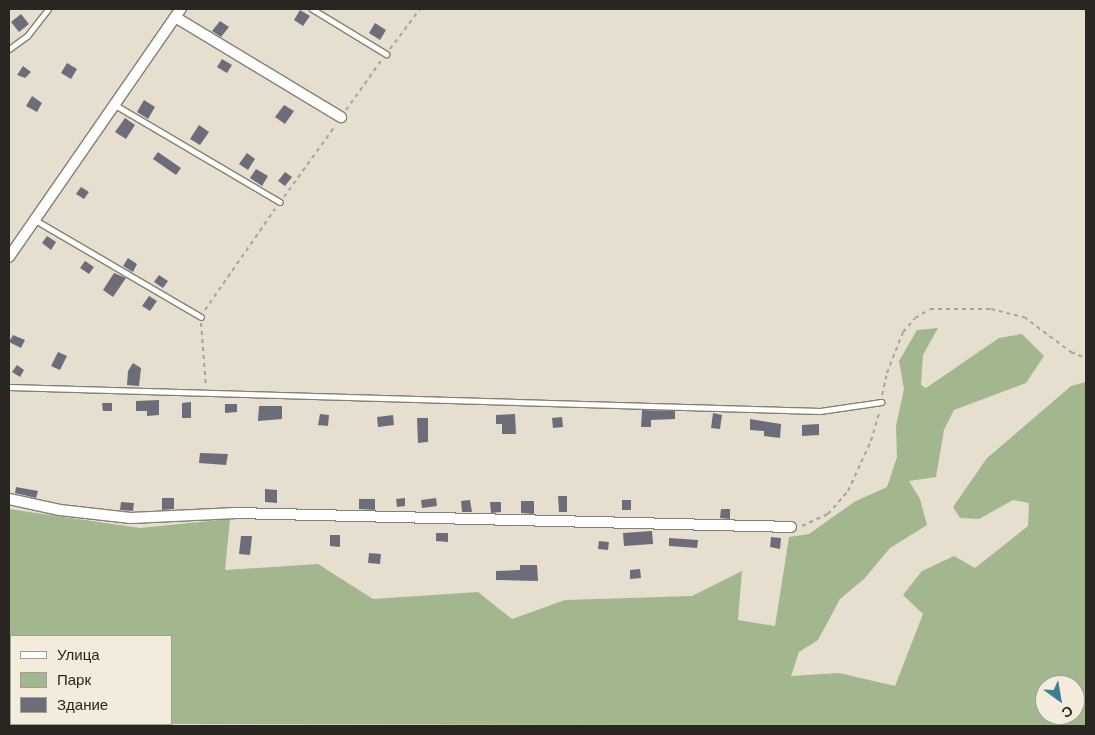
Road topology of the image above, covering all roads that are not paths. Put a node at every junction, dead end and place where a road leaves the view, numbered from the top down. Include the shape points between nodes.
1 (48, 9) edge
2 (312, 9) edge
3 (178, 13) edge
4 (9, 49) edge
5 (386, 54) road end
6 (114, 105) junction
7 (341, 117) road end
8 (280, 202) road end
9 (34, 220) junction
10 (9, 257) edge
11 (201, 317) road end
12 (9, 387) edge
13 (881, 402) road end
14 (9, 499) edge
15 (791, 527) road end

1 - 4 lane via 28,36
2 - 5 lane
3 - 6 street
3 - 7 street
6 - 8 lane
6 - 9 street
9 - 10 street
9 - 11 lane
12 - 13 lane via 820,410
14 - 15 street via 60,510 144,518 236,513

